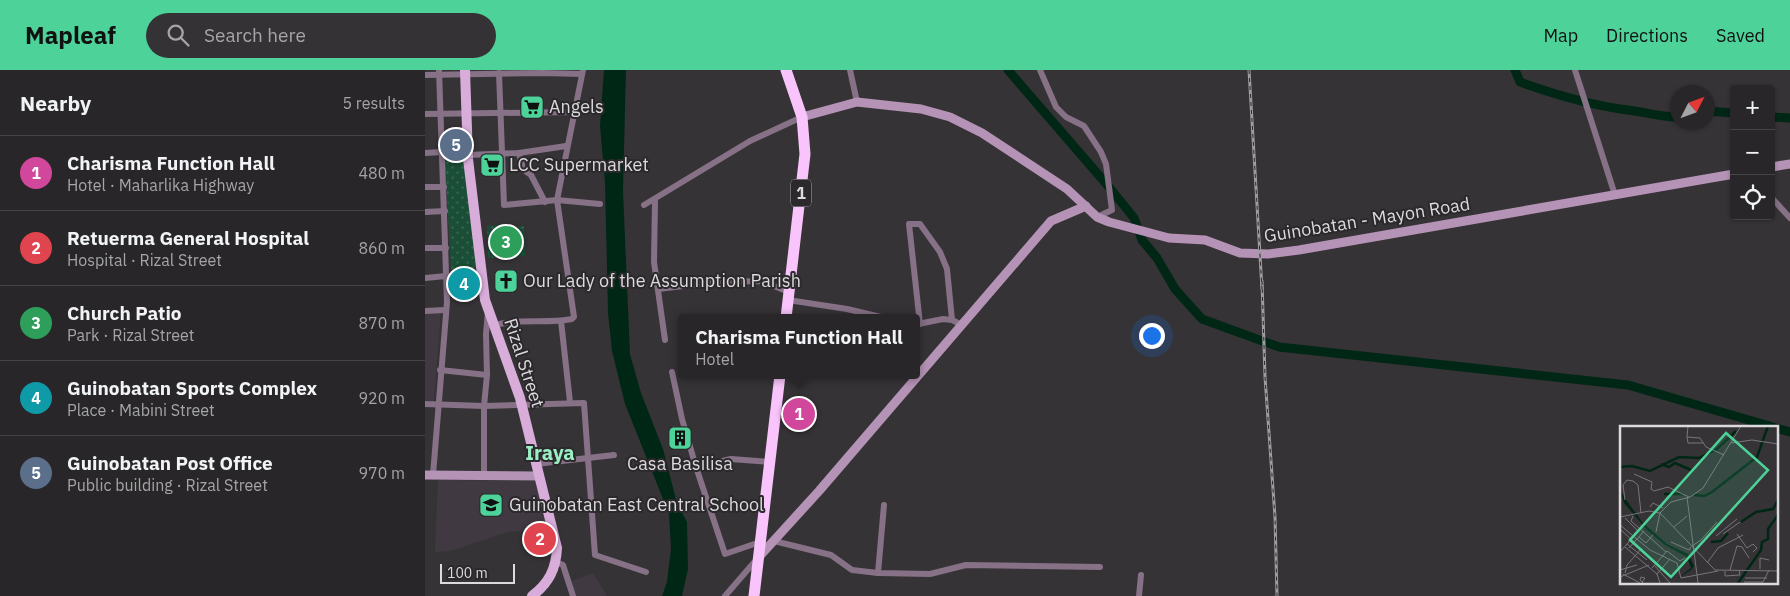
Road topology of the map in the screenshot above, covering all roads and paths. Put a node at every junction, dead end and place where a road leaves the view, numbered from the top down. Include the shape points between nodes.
1 (786, 70) edge
2 (850, 70) edge
3 (1040, 70) edge
4 (1575, 70) edge
5 (543, 71) edge
6 (439, 72) edge
7 (465, 72) edge
8 (582, 72) edge
9 (499, 73) junction
10 (425, 76) edge
11 (857, 102) junction
12 (500, 112) junction
13 (574, 112) junction
14 (467, 113) junction
15 (425, 114) edge
16 (441, 114) junction
17 (802, 117) junction
18 (566, 146) junction
19 (442, 152) junction
20 (425, 153) edge
21 (519, 153) junction
22 (502, 154) junction
23 (468, 155) junction
24 (1790, 164) edge
25 (1775, 166) edge
26 (1730, 175) edge
27 (425, 187) edge
28 (444, 187) junction
29 (1615, 195) junction
30 (557, 200) junction
31 (655, 200) junction
32 (1775, 201) edge
33 (545, 202) junction
34 (600, 204) dead end
35 (644, 205) dead end
36 (1086, 206) junction
37 (445, 211) junction
38 (425, 212) edge
39 (1097, 217) junction
40 (1790, 218) edge
41 (425, 248) edge
42 (446, 248) junction
43 (446, 276) junction
44 (425, 278) edge
45 (658, 289) junction
46 (789, 296) junction
47 (445, 310) junction
48 (488, 310) junction
49 (425, 311) edge
50 (787, 314) edge
51 (870, 314) edge
52 (917, 314) edge
53 (952, 320) junction
54 (561, 321) junction
55 (920, 324) edge
56 (495, 325) junction
57 (962, 325) junction
58 (665, 340) dead end
59 (440, 370) junction
60 (672, 372) dead end
61 (920, 373) edge
62 (487, 375) junction
63 (780, 379) edge
64 (915, 379) edge
65 (570, 402) junction
66 (425, 404) edge
67 (437, 404) junction
68 (522, 405) junction
69 (483, 406) junction
70 (614, 455) dead end
71 (588, 457) junction
72 (770, 462) junction
73 (536, 464) junction
74 (696, 467) junction
75 (429, 475) edge
76 (484, 476) junction
77 (539, 476) junction
78 (884, 505) dead end
79 (774, 541) junction
80 (760, 542) junction
81 (758, 558) junction
82 (556, 562) junction
83 (1100, 566) dead end
84 (646, 572) dead end
85 (878, 573) junction
86 (1141, 575) dead end
87 (532, 596) edge
88 (573, 596) edge
89 (725, 596) edge
90 (754, 596) edge
91 (1139, 596) edge

1 - 17 highway, 1
2 - 11 street
3 - 39 street via 1056,107 1066,117 1084,126 1106,164 1111,210
4 - 29 street
5 - 8 street
5 - 9 street
6 - 7 street
6 - 10 street
6 - 16 street
7 - 9 street
7 - 14 main road, Rizal Street
8 - 13 street
9 - 12 street
11 - 17 main road, Guinobatan - Mayon Road
11 - 36 main road, Guinobatan - Mayon Road via 921,109 950,117 982,133 1067,189
12 - 13 street
12 - 14 street
12 - 22 street
13 - 18 street
14 - 16 street
14 - 23 main road, Rizal Street
15 - 16 street
16 - 19 street
17 - 31 street via 750,140
17 - 46 highway, 1 via 804,165
18 - 21 street
18 - 30 street
19 - 20 street
19 - 28 street
21 - 22 street
21 - 33 street via 523,169 531,175
22 - 23 street
22 - 33 street via 504,204
23 - 48 main road, Rizal Street
24 - 25 main road
26 - 29 main road, Guinobatan - Mayon Road
27 - 28 street
28 - 37 street
29 - 39 main road, Guinobatan - Mayon Road via 1268,254 1240,253 1205,240 1151,235
30 - 33 street
30 - 34 street
30 - 54 street via 574,313 572,319
31 - 35 street
31 - 45 street via 654,262
32 - 40 street
36 - 39 main road, Guinobatan - Mayon Road
36 - 57 main road via 1051,221
37 - 38 street
37 - 42 street
41 - 42 street
42 - 43 street
43 - 44 street
43 - 47 street
45 - 46 street via 761,281
45 - 58 street
46 - 50 highway, 1
46 - 51 street
47 - 49 street
47 - 59 street
48 - 56 main road, Rizal Street
48 - 62 street
52 - 53 street via 909,224 920,224 941,252 947,268
53 - 55 street
53 - 57 street
54 - 56 street
54 - 65 street
56 - 68 main road, Rizal Street
57 - 61 main road
59 - 62 street
59 - 67 street
60 - 74 street
62 - 69 street
63 - 72 highway
64 - 79 main road
65 - 68 street
65 - 71 street via 583,403
66 - 67 street
67 - 69 street
67 - 75 street
68 - 69 street
68 - 73 main road, Rizal Street
69 - 76 street
70 - 71 street
71 - 73 street
71 - 84 street via 595,555
72 - 74 street via 731,459
72 - 80 highway
73 - 77 main road, Rizal Street
74 - 80 street via 725,554
75 - 76 main road
76 - 77 main road
77 - 82 main road, Rizal Street via 553,526
78 - 85 street
79 - 81 main road
79 - 85 street via 831,555 852,570
80 - 81 highway
81 - 89 street
81 - 90 highway
82 - 87 main road, Rizal Street via 545,584
82 - 88 street via 563,565
83 - 85 street via 966,565 930,574
86 - 91 street

